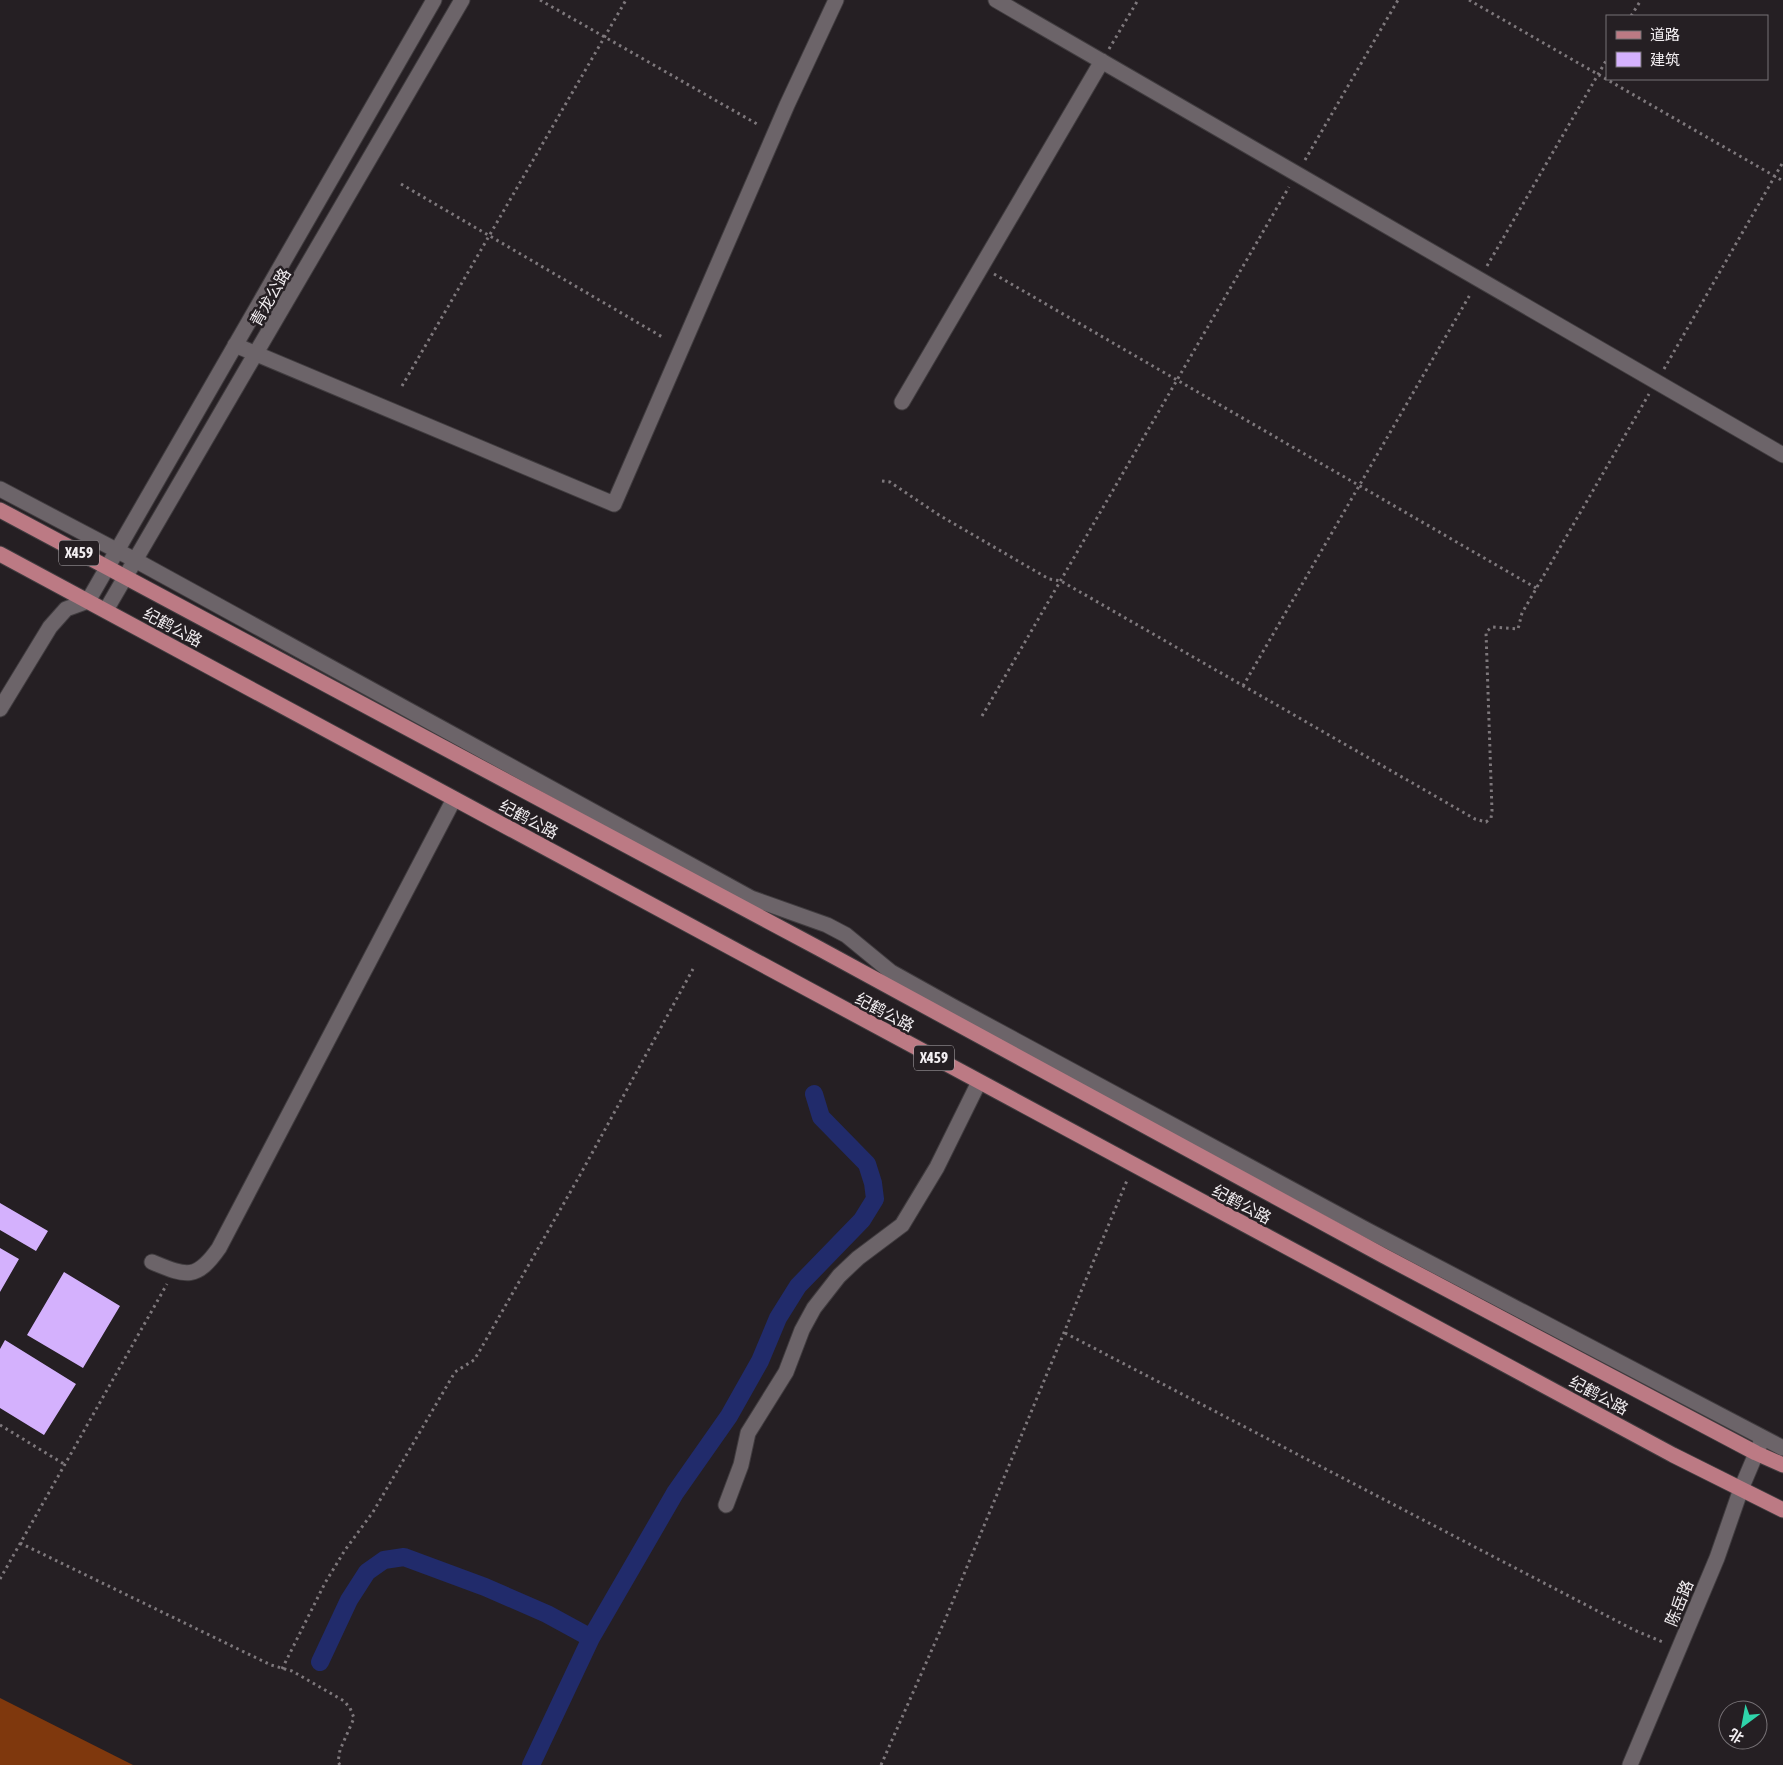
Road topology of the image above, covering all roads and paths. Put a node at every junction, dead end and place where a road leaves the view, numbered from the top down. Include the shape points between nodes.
1 (434, 0) edge
2 (462, 0) edge
3 (540, 0) edge
4 (626, 0) edge
5 (836, 0) edge
6 (996, 0) edge
7 (1138, 0) edge
8 (1398, 0) edge
9 (1469, 0) edge
10 (1641, 0) edge
11 (1632, 15) edge
12 (604, 37) junction
13 (1606, 61) edge
14 (1102, 62) junction
15 (1598, 74) junction
16 (1606, 79) edge
17 (1608, 80) edge
18 (757, 124) dead end
19 (1296, 174) junction
20 (1783, 181) edge
21 (401, 184) dead end
22 (489, 236) junction
23 (981, 267) junction
24 (1479, 279) junction
25 (664, 338) dead end
26 (235, 344) junction
27 (256, 354) junction
28 (1177, 380) junction
29 (402, 386) dead end
30 (902, 402) dead end
31 (1783, 455) edge
32 (882, 481) dead end
33 (1359, 486) junction
34 (0, 490) edge
35 (0, 510) edge
36 (116, 550) junction
37 (0, 554) edge
38 (135, 560) junction
39 (106, 567) junction
40 (126, 577) junction
41 (1061, 581) junction
42 (1536, 588) dead end
43 (88, 601) junction
44 (106, 610) junction
45 (1518, 629) dead end
46 (1243, 686) junction
47 (0, 709) edge
48 (982, 716) dead end
49 (454, 799) junction
50 (693, 969) dead end
51 (979, 1082) junction
52 (1135, 1166) junction
53 (152, 1262) dead end
54 (175, 1272) junction
55 (1065, 1333) junction
56 (0, 1425) edge
57 (1763, 1437) junction
58 (1783, 1448) edge
59 (1756, 1453) junction
60 (64, 1464) junction
61 (1783, 1465) edge
62 (1741, 1489) junction
63 (726, 1505) dead end
64 (1783, 1510) edge
65 (20, 1543) junction
66 (0, 1579) edge
67 (1679, 1650) junction
68 (282, 1669) junction
69 (340, 1765) edge
70 (881, 1765) edge
71 (1630, 1765) edge

1 - 26 street, 青龙公路
2 - 27 street, 青龙公路
3 - 12 path
4 - 12 path
5 - 27 street via 787,105 614,504
6 - 14 street
7 - 14 path
8 - 19 path
9 - 15 path
10 - 11 path
12 - 18 path
12 - 22 path
13 - 15 path
14 - 19 street
14 - 23 street
15 - 16 path
15 - 24 path
17 - 20 path
19 - 24 street
19 - 28 path
21 - 22 path
22 - 25 path
22 - 29 path
23 - 28 path
23 - 30 street
24 - 31 street
24 - 33 path
26 - 27 street
26 - 36 street, 青龙公路
27 - 38 street, 青龙公路
28 - 33 path
28 - 41 path
32 - 41 path via 890,482 939,515 1049,579
33 - 42 path
33 - 46 path
34 - 36 street
35 - 39 main road, 纪鹤公路 / X459
36 - 38 street
36 - 39 street, 青龙公路
37 - 43 main road, 纪鹤公路 / X459
38 - 40 street, 青龙公路
38 - 57 street via 751,898 846,935 891,972 952,1006 1365,1229
39 - 40 main road, 纪鹤公路 / X459
39 - 43 street, 青龙公路
40 - 44 street, 青龙公路
40 - 59 main road, 纪鹤公路 / X459 via 1384,1256
41 - 46 path
41 - 48 path
43 - 44 main road, 纪鹤公路 / X459
43 - 47 street via 66,610 50,627
44 - 49 main road, 纪鹤公路 / X459
45 - 46 path via 1492,627 1484,638 1492,811 1486,822 1475,819
49 - 51 main road, 纪鹤公路 / X459
49 - 54 street via 219,1248 206,1267 188,1273
50 - 68 path via 479,1352 474,1360 455,1372 373,1512 330,1575
51 - 52 main road, 纪鹤公路 / X459
51 - 63 street via 937,1167 902,1226 858,1258 814,1308 786,1372 748,1433 741,1465
52 - 55 path via 1122,1189
52 - 62 main road, 纪鹤公路 / X459
53 - 54 street
54 - 60 path
55 - 67 path via 1634,1630
55 - 70 path
56 - 60 path
57 - 58 street
57 - 59 street, 陈岳路
59 - 61 main road, 纪鹤公路 / X459
59 - 62 street, 陈岳路
60 - 65 path
62 - 64 main road, 纪鹤公路 / X459
62 - 67 street, 陈岳路
65 - 66 path
65 - 68 path
67 - 71 street, 陈岳路
68 - 69 path via 292,1671 344,1701 350,1708 354,1718 340,1750

